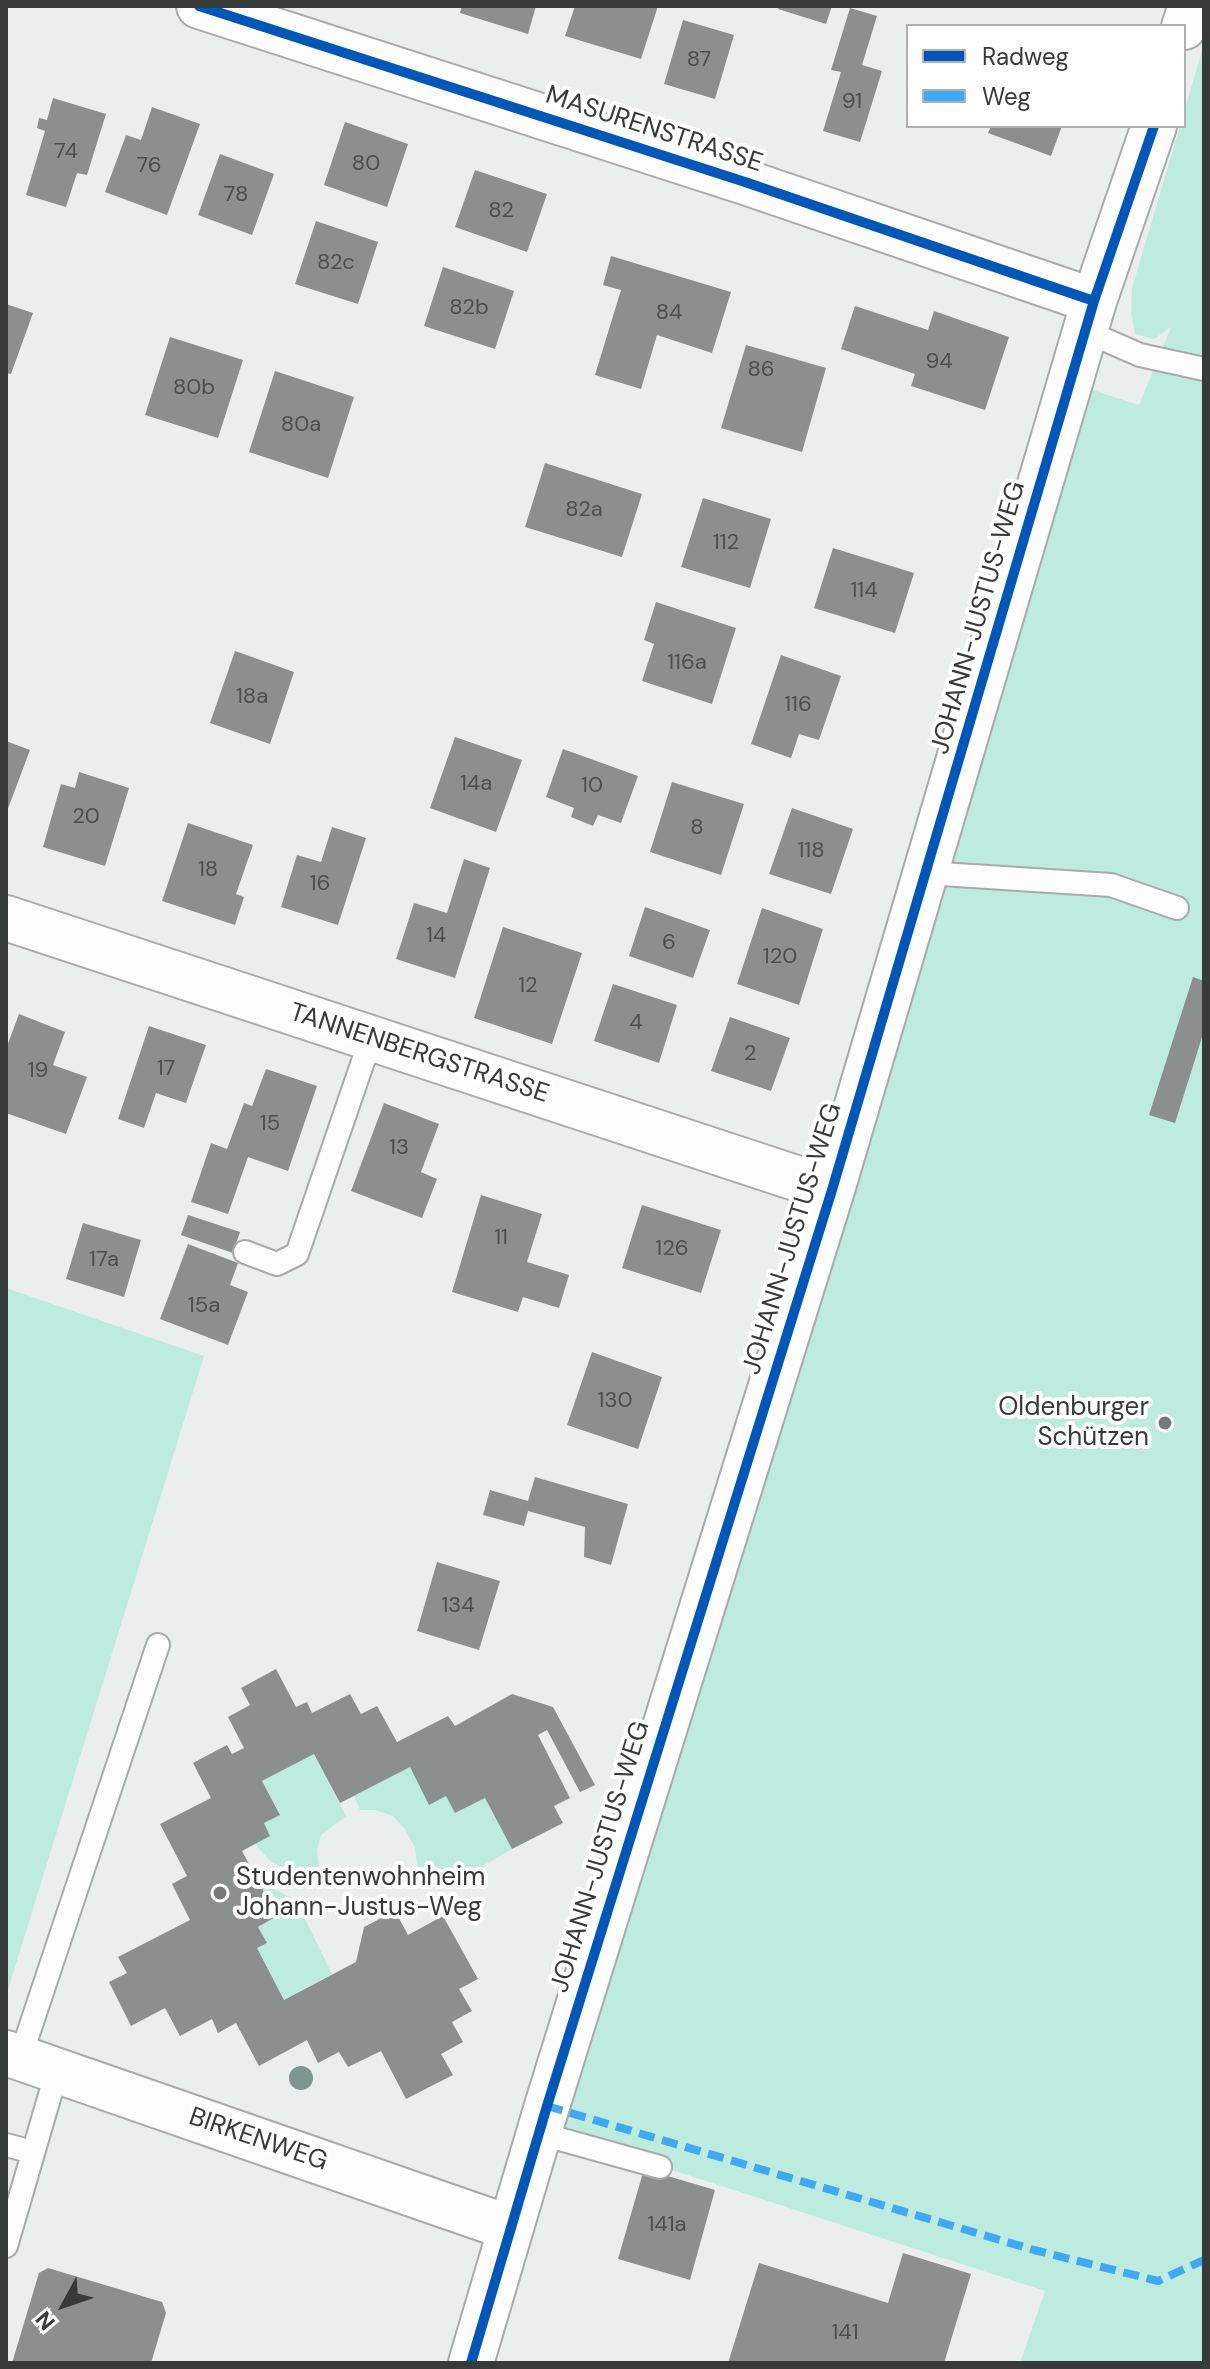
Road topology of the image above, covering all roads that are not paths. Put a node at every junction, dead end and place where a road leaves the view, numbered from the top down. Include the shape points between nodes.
1 (199, 6) edge
2 (1153, 128) edge
3 (1090, 316) junction
4 (1204, 369) edge
5 (926, 873) junction
6 (1177, 908) dead end
7 (6, 918) edge
8 (371, 1038) junction
9 (832, 1190) junction
10 (245, 1252) dead end
11 (158, 1645) dead end
12 (28, 2060) edge
13 (538, 2133) junction
14 (6, 2145) edge
15 (33, 2152) junction
16 (660, 2167) dead end
17 (510, 2228) junction
18 (6, 2246) edge
19 (471, 2363) edge

1 - 3 street, MASURENSTRASSE via 778,193
2 - 3 street, JOHANN-JUSTUS-WEG
3 - 4 lane via 1140,355
3 - 5 street, JOHANN-JUSTUS-WEG
5 - 6 lane via 1111,885
5 - 9 street, JOHANN-JUSTUS-WEG
7 - 8 street, TANNENBERGSTRASSE
8 - 9 street, TANNENBERGSTRASSE
8 - 10 lane via 297,1254 277,1264
9 - 13 street, JOHANN-JUSTUS-WEG
11 - 12 lane
12 - 15 lane
12 - 17 street, BIRKENWEG
13 - 16 lane
13 - 17 street, JOHANN-JUSTUS-WEG
14 - 15 lane
15 - 18 lane
17 - 19 street, JOHANN-JUSTUS-WEG

